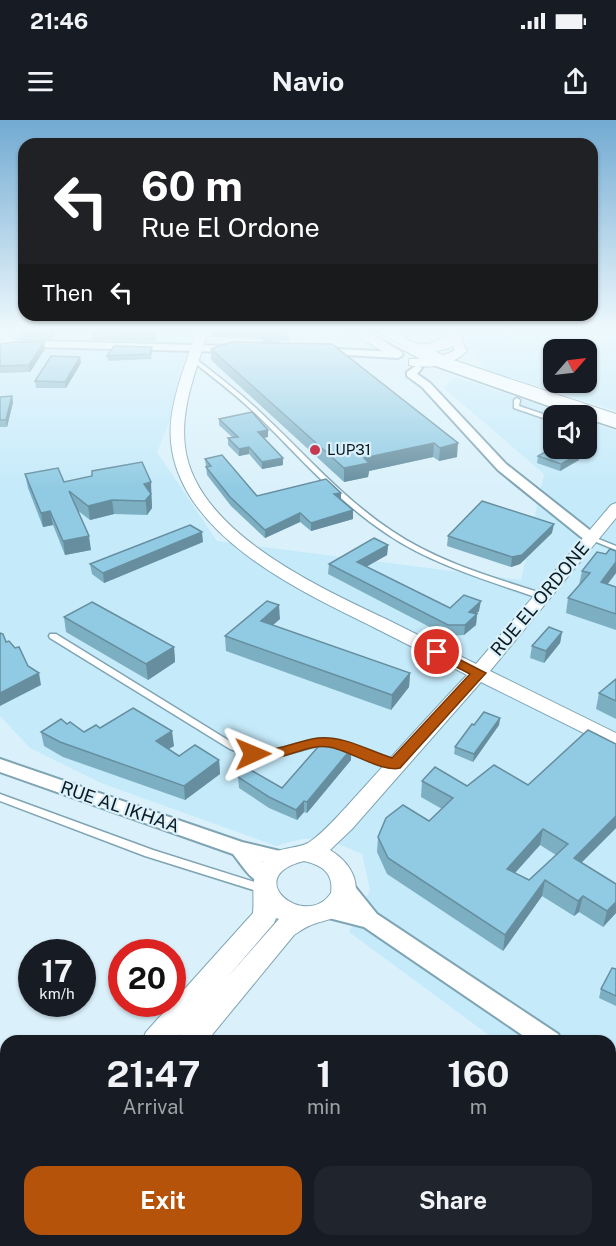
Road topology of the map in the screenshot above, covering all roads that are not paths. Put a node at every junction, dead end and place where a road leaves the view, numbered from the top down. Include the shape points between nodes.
1 (186, 384) edge
2 (227, 384) edge
3 (422, 384) edge
4 (477, 384) edge
5 (489, 384) edge
6 (505, 384) edge
7 (517, 400) junction
8 (553, 405) edge
9 (543, 408) edge
10 (543, 416) edge
11 (597, 420) edge
12 (616, 420) edge
13 (597, 426) edge
14 (616, 426) edge
15 (616, 432) edge
16 (616, 508) edge
17 (591, 538) junction
18 (616, 548) edge
19 (541, 596) junction
20 (53, 636) dead end
21 (479, 673) junction
22 (616, 742) edge
23 (0, 765) edge
24 (394, 765) junction
25 (0, 797) edge
26 (344, 823) junction
27 (240, 849) junction
28 (312, 853) junction
29 (282, 858) junction
30 (338, 866) junction
31 (265, 888) junction
32 (345, 889) junction
33 (317, 913) junction
34 (370, 920) junction
35 (161, 1035) edge
36 (195, 1035) edge
37 (541, 1035) edge

1 - 21 street via 176,427 182,466 204,505 255,554 284,573
2 - 19 lane via 333,486 381,526 436,557
3 - 17 street via 502,467
4 - 7 main road
5 - 8 lane
6 - 12 main road
7 - 9 main road
7 - 10 lane via 516,407
11 - 14 lane
13 - 15 main road
16 - 17 street, RUE EL ORDONE
17 - 18 lane
17 - 19 street, RUE EL ORDONE
19 - 21 street, RUE EL ORDONE
20 - 24 lane via 233,747 269,756 330,742
21 - 22 street
21 - 24 street, RUE EL ORDONE
23 - 27 street, RUE AL IKHAA
24 - 26 street, RUE EL ORDONE
25 - 31 lane via 149,853
26 - 28 street, RUE EL ORDONE
26 - 30 street
27 - 29 street, RUE AL IKHAA
27 - 31 street
28 - 29 street
28 - 30 street
29 - 31 street via 272,864
30 - 32 street
31 - 33 street via 272,904 288,913
31 - 35 street via 265,916
32 - 33 street via 339,901
32 - 34 street
33 - 34 street
33 - 36 street via 285,928
34 - 37 street

